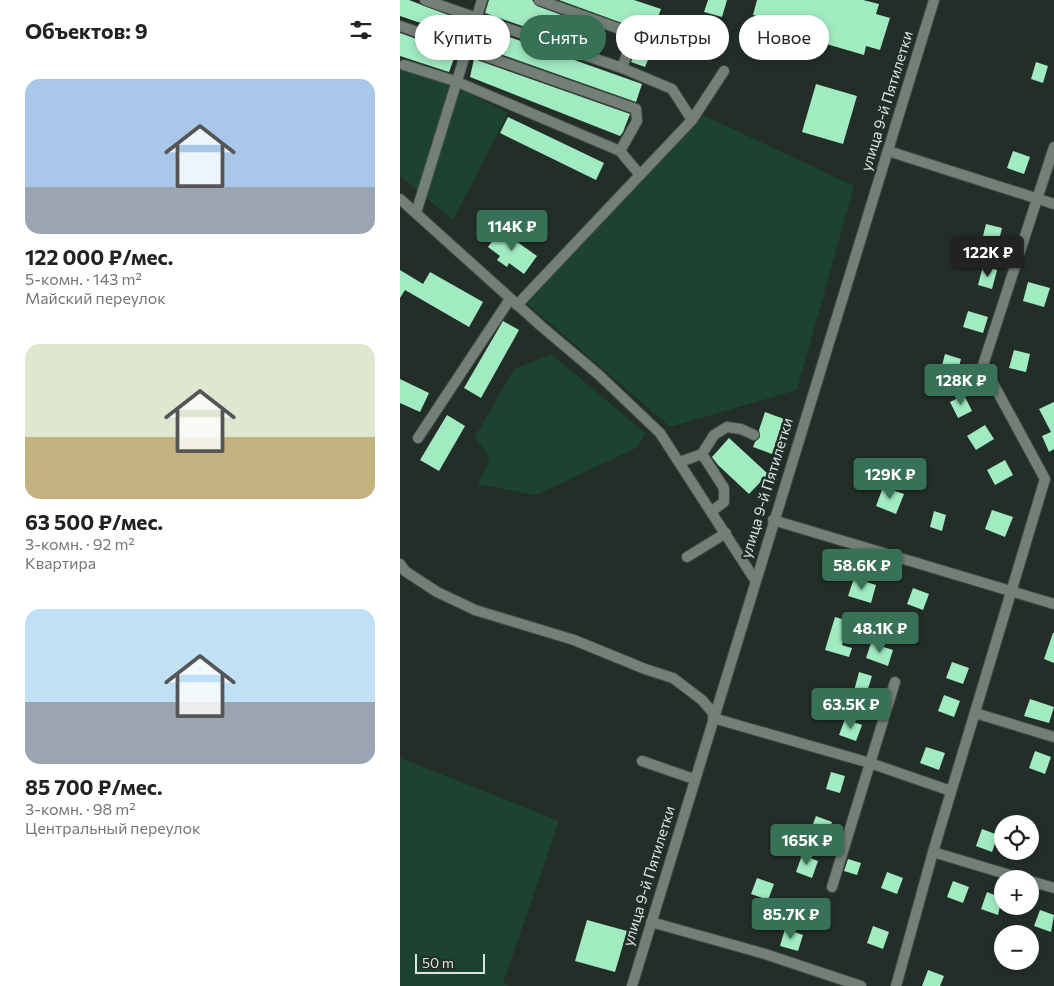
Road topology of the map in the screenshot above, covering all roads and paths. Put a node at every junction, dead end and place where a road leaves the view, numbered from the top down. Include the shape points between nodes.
1 (425, 0) edge
2 (482, 0) edge
3 (539, 0) edge
4 (934, 0) edge
5 (468, 15) edge
6 (477, 15) edge
7 (400, 26) edge
8 (510, 30) edge
9 (415, 31) edge
10 (462, 60) edge
11 (496, 60) edge
12 (404, 65) dead end
13 (622, 68) junction
14 (724, 71) dead end
15 (456, 81) junction
16 (692, 120) junction
17 (1054, 147) edge
18 (888, 151) junction
19 (620, 152) junction
20 (640, 175) junction
21 (400, 199) edge
22 (1038, 199) junction
23 (1054, 204) edge
24 (416, 213) junction
25 (513, 302) junction
26 (754, 436) dead end
27 (418, 438) dead end
28 (702, 454) junction
29 (680, 462) junction
30 (712, 511) junction
31 (773, 520) junction
32 (726, 533) junction
33 (687, 557) dead end
34 (400, 564) edge
35 (755, 580) junction
36 (1012, 591) junction
37 (1054, 604) edge
38 (895, 682) dead end
39 (975, 713) junction
40 (714, 716) junction
41 (1054, 737) edge
42 (642, 761) dead end
43 (870, 763) junction
44 (694, 779) junction
45 (951, 791) junction
46 (933, 852) junction
47 (994, 870) edge
48 (1039, 884) edge
49 (832, 887) dead end
50 (1054, 888) edge
51 (651, 922) junction
52 (632, 986) edge
53 (861, 986) edge
54 (896, 986) edge

1 - 5 street
2 - 6 street
3 - 13 street via 634,34
4 - 18 street, улица 9-й Пятилетки
7 - 9 street
8 - 13 street
10 - 15 street
11 - 19 street via 636,109 637,121
12 - 15 street
13 - 16 street via 672,89
14 - 16 street
15 - 19 street
15 - 24 street
16 - 20 street
17 - 22 street
18 - 22 street
18 - 31 street, улица 9-й Пятилетки
19 - 20 street
20 - 25 street
21 - 24 street
22 - 23 street
22 - 36 street via 984,364 1045,479
24 - 25 street
25 - 27 street
25 - 29 street via 599,375 660,433
26 - 28 street via 741,429 727,427 714,435
28 - 29 street
28 - 30 street via 725,494 724,502
29 - 30 street
30 - 32 street
31 - 35 street, улица 9-й Пятилетки
31 - 36 street
32 - 33 street
32 - 35 street
34 - 40 street via 405,571 437,592 475,610 574,640 673,678 702,700
35 - 40 street, улица 9-й Пятилетки
36 - 37 street
36 - 39 street
38 - 43 street
39 - 41 street
39 - 45 street
40 - 43 street
40 - 44 street, улица 9-й Пятилетки
42 - 44 street
43 - 45 street
43 - 49 street
44 - 51 street, улица 9-й Пятилетки
45 - 46 street
46 - 47 street
46 - 54 street
48 - 50 street
51 - 52 street, улица 9-й Пятилетки
51 - 53 street via 766,954

